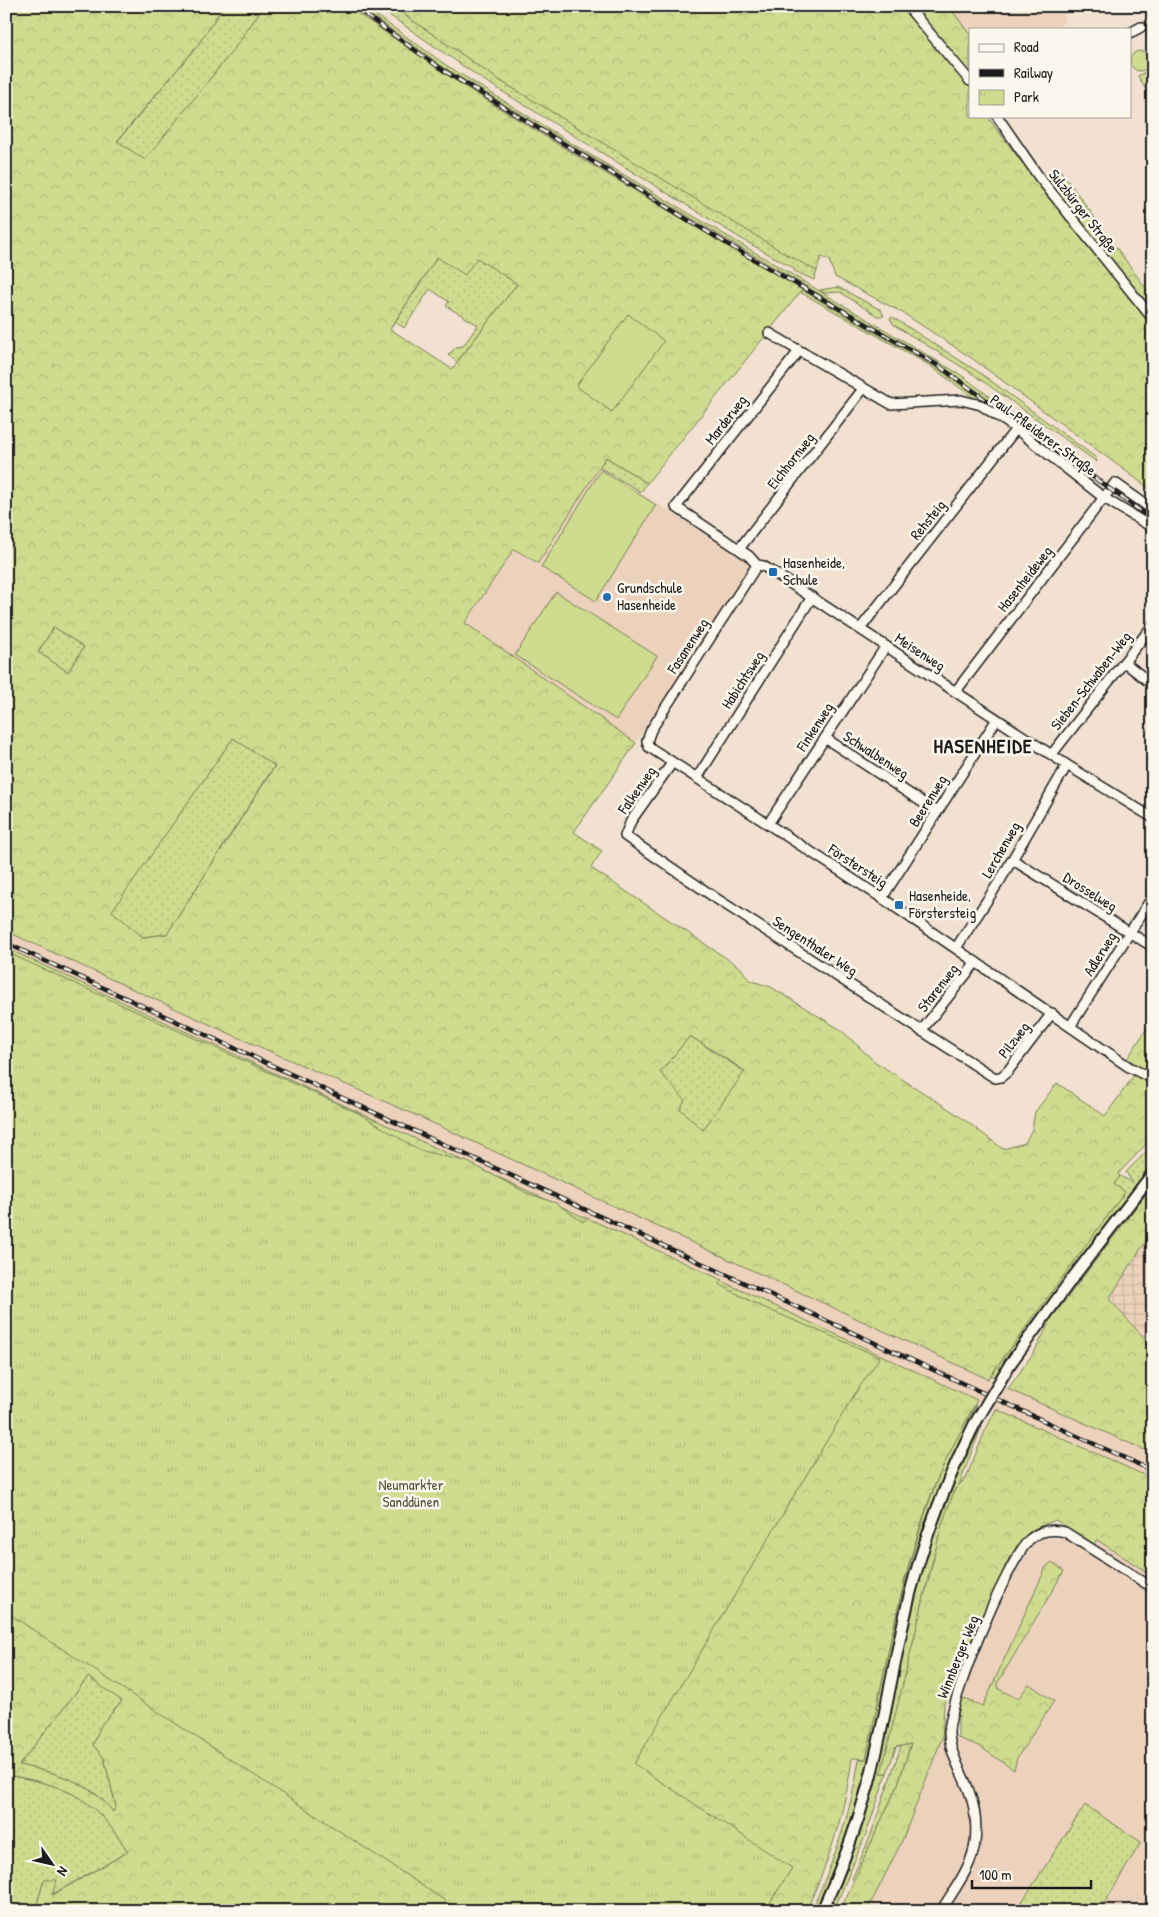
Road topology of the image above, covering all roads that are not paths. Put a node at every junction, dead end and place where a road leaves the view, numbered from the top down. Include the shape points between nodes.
1 (908, 6) edge
2 (1141, 27) dead end
3 (1132, 32) edge
4 (969, 80) edge
5 (998, 118) edge
6 (1153, 319) edge
7 (769, 333) dead end
8 (799, 351) junction
9 (863, 389) junction
10 (1016, 429) junction
11 (1104, 498) junction
12 (676, 508) joint
13 (1153, 510) edge
14 (1153, 528) edge
15 (739, 549) junction
16 (757, 565) junction
17 (812, 597) junction
18 (1153, 625) edge
19 (860, 629) junction
20 (886, 646) junction
21 (1124, 662) junction
22 (1153, 685) edge
23 (956, 691) junction
24 (997, 719) junction
25 (825, 738) junction
26 (646, 744) joint
27 (1052, 754) junction
28 (672, 763) junction
29 (1067, 765) junction
30 (697, 778) junction
31 (937, 812) junction
32 (1153, 818) edge
33 (768, 824) junction
34 (625, 833) joint
35 (1012, 860) junction
36 (1153, 896) edge
37 (882, 898) junction
38 (1130, 933) junction
39 (1153, 947) edge
40 (956, 948) junction
41 (976, 962) junction
42 (1052, 1013) junction
43 (1071, 1025) junction
44 (921, 1031) junction
45 (995, 1078) joint
46 (1153, 1079) edge
47 (1153, 1173) edge
48 (1153, 1588) edge
49 (822, 1911) edge
50 (941, 1911) edge

1 - 4 street
2 - 3 street
5 - 6 street, Sulzbürger Straße via 1039,177
7 - 8 street, Paul-Pfleiderer-Straße
8 - 9 street, Paul-Pfleiderer-Straße
8 - 12 street, Marderweg
9 - 10 street, Paul-Pfleiderer-Straße via 895,405 970,401 988,409
9 - 15 street, Eichhornweg
10 - 11 street, Paul-Pfleiderer-Straße
10 - 19 street, Rehsteig
11 - 13 street, Hasenheideweg via 1116,483
11 - 14 street, Paul-Pfleiderer-Straße
11 - 23 street, Hasenheideweg
12 - 15 street, Meisenweg
15 - 16 street, Meisenweg
16 - 17 street, Meisenweg via 764,566
16 - 26 street, Fasanenweg via 651,730
17 - 19 street, Meisenweg
17 - 30 street, Habichtsweg
18 - 21 street, Sieben-Schwaben-Weg
19 - 20 street, Meisenweg
20 - 23 street, Meisenweg
20 - 25 street, Finkenweg
21 - 22 street
21 - 27 street, Sieben-Schwaben-Weg
23 - 24 street, Meisenweg
24 - 27 street, Meisenweg
24 - 31 street, Beerenweg
25 - 31 street, Schwalbenweg
25 - 33 street, Finkenweg
26 - 28 street, Förstersteig
27 - 29 street, Meisenweg
28 - 30 street, Förstersteig
28 - 34 street, Falkenweg
29 - 32 street, Meisenweg
29 - 35 street, Lerchenweg
30 - 33 street, Förstersteig
31 - 37 street, Beerenweg
33 - 37 street, Förstersteig
34 - 44 street, Sengenthaler Weg via 631,841 701,889
35 - 38 street, Drosselweg
35 - 40 street, Lerchenweg
36 - 38 street, Adlerweg
37 - 40 street, Förstersteig
38 - 39 street, Drosselweg
38 - 43 street, Adlerweg
40 - 41 street, Förstersteig
41 - 42 street, Förstersteig
41 - 44 street, Starenweg
42 - 43 street, Förstersteig
42 - 45 street, Pilzweg via 1008,1071
43 - 46 street, Förstersteig via 1129,1067
44 - 45 street, Sengenthaler Weg
47 - 49 main road, bridge via 1010,1364 974,1425 946,1486 922,1553 900,1637 868,1786 845,1857
48 - 50 street, Winnberger Weg via 1066,1532 1054,1530 1038,1534 1022,1549 999,1593 950,1716 950,1744 970,1793 975,1839 970,1859

